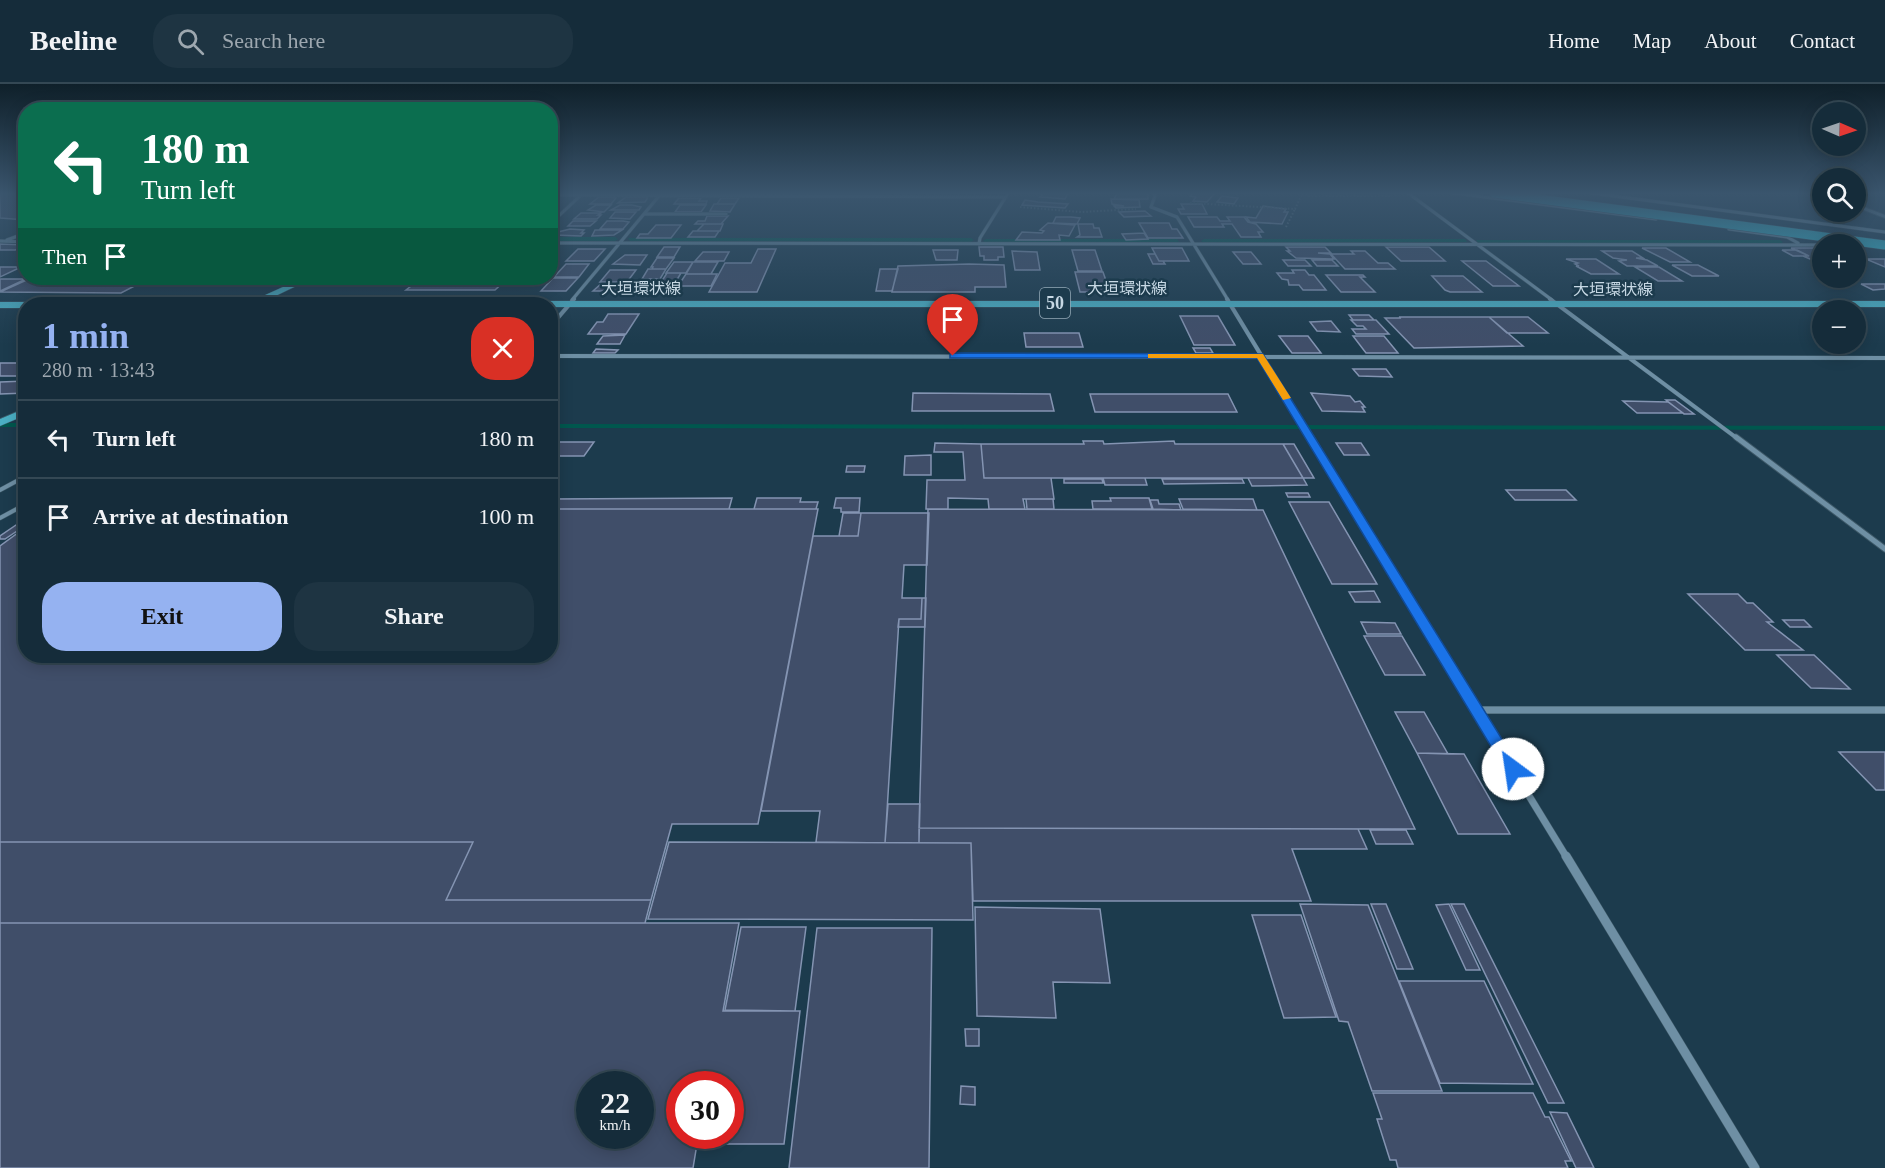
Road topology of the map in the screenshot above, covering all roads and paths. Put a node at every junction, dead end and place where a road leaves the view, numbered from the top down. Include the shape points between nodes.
1 (620, 243) edge
2 (831, 244) edge
3 (979, 244) joint
4 (1192, 244) junction
5 (1475, 244) junction
6 (1801, 244) joint
7 (1812, 245) edge
8 (1866, 245) edge
9 (1885, 245) edge
10 (293, 285) edge
11 (267, 297) edge
12 (558, 303) edge
13 (571, 303) junction
14 (1230, 303) junction
15 (1556, 304) junction
16 (1885, 304) edge
17 (0, 305) edge
18 (18, 305) edge
19 (558, 318) edge
20 (558, 356) edge
21 (1260, 356) junction
22 (1629, 358) junction
23 (1885, 358) edge
24 (18, 414) edge
25 (0, 423) edge
26 (18, 480) edge
27 (0, 490) edge
28 (18, 508) edge
29 (0, 518) edge
30 (1885, 549) edge
31 (1476, 710) junction
32 (1885, 710) edge
33 (1755, 1168) edge

1 - 13 street
2 - 3 street
3 - 4 street
4 - 5 street
4 - 14 street
5 - 6 street
5 - 15 street
6 - 7 street
8 - 9 street
10 - 11 main road
12 - 13 main road, 大垣環状線 / 50
13 - 14 main road, 大垣環状線 / 50
13 - 19 street
14 - 15 main road, 大垣環状線 / 50
14 - 21 street
15 - 16 main road, 大垣環状線 / 50
15 - 22 street
17 - 18 main road
20 - 21 street
21 - 22 street
21 - 31 street
22 - 23 street
22 - 30 street
24 - 25 main road
26 - 27 lane
28 - 29 lane
31 - 32 street
31 - 33 street

